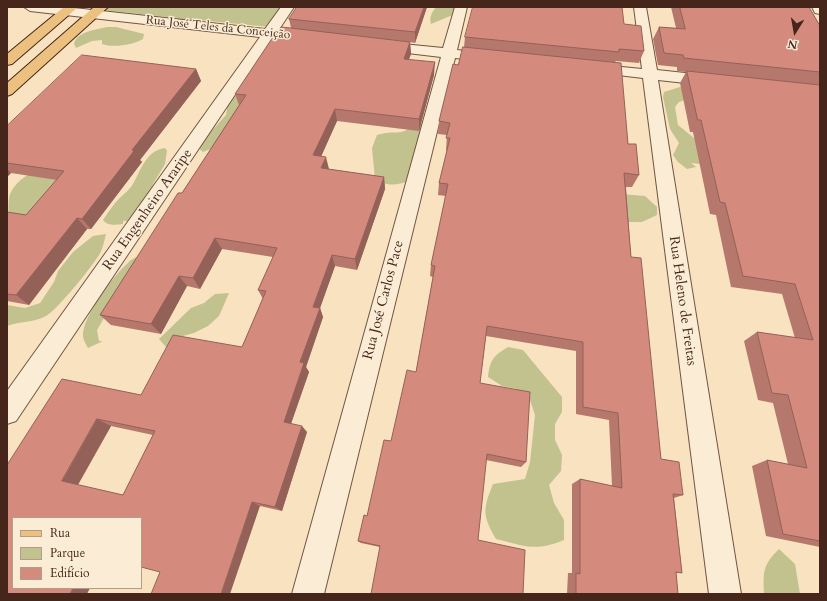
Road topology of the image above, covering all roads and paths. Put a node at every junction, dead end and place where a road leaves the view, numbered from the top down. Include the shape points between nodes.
1 (30, 7) edge
2 (288, 7) edge
3 (461, 7) edge
4 (640, 7) edge
5 (818, 7) edge
6 (69, 9) edge
7 (820, 10) edge
8 (97, 11) edge
9 (270, 34) junction
10 (316, 39) edge
11 (371, 45) edge
12 (449, 53) junction
13 (503, 59) edge
14 (7, 61) edge
15 (580, 67) edge
16 (650, 74) junction
17 (727, 82) edge
18 (7, 91) edge
19 (7, 412) edge
20 (308, 594) edge
21 (724, 594) edge

1 - 6 street
2 - 9 street, Rua Engenheiro Araripe
3 - 12 street, Rua José Carlos Pace
4 - 16 street, Rua Heleno de Freitas
5 - 7 street
6 - 8 street, Rua José Teles da Conceição
6 - 14 main road
8 - 9 street, Rua José Teles da Conceição
8 - 18 main road
9 - 10 street, Rua José Teles da Conceição
9 - 19 street, Rua Engenheiro Araripe
11 - 12 street
12 - 13 street
12 - 20 street, Rua José Carlos Pace
15 - 16 street
16 - 17 street
16 - 21 street, Rua Heleno de Freitas

